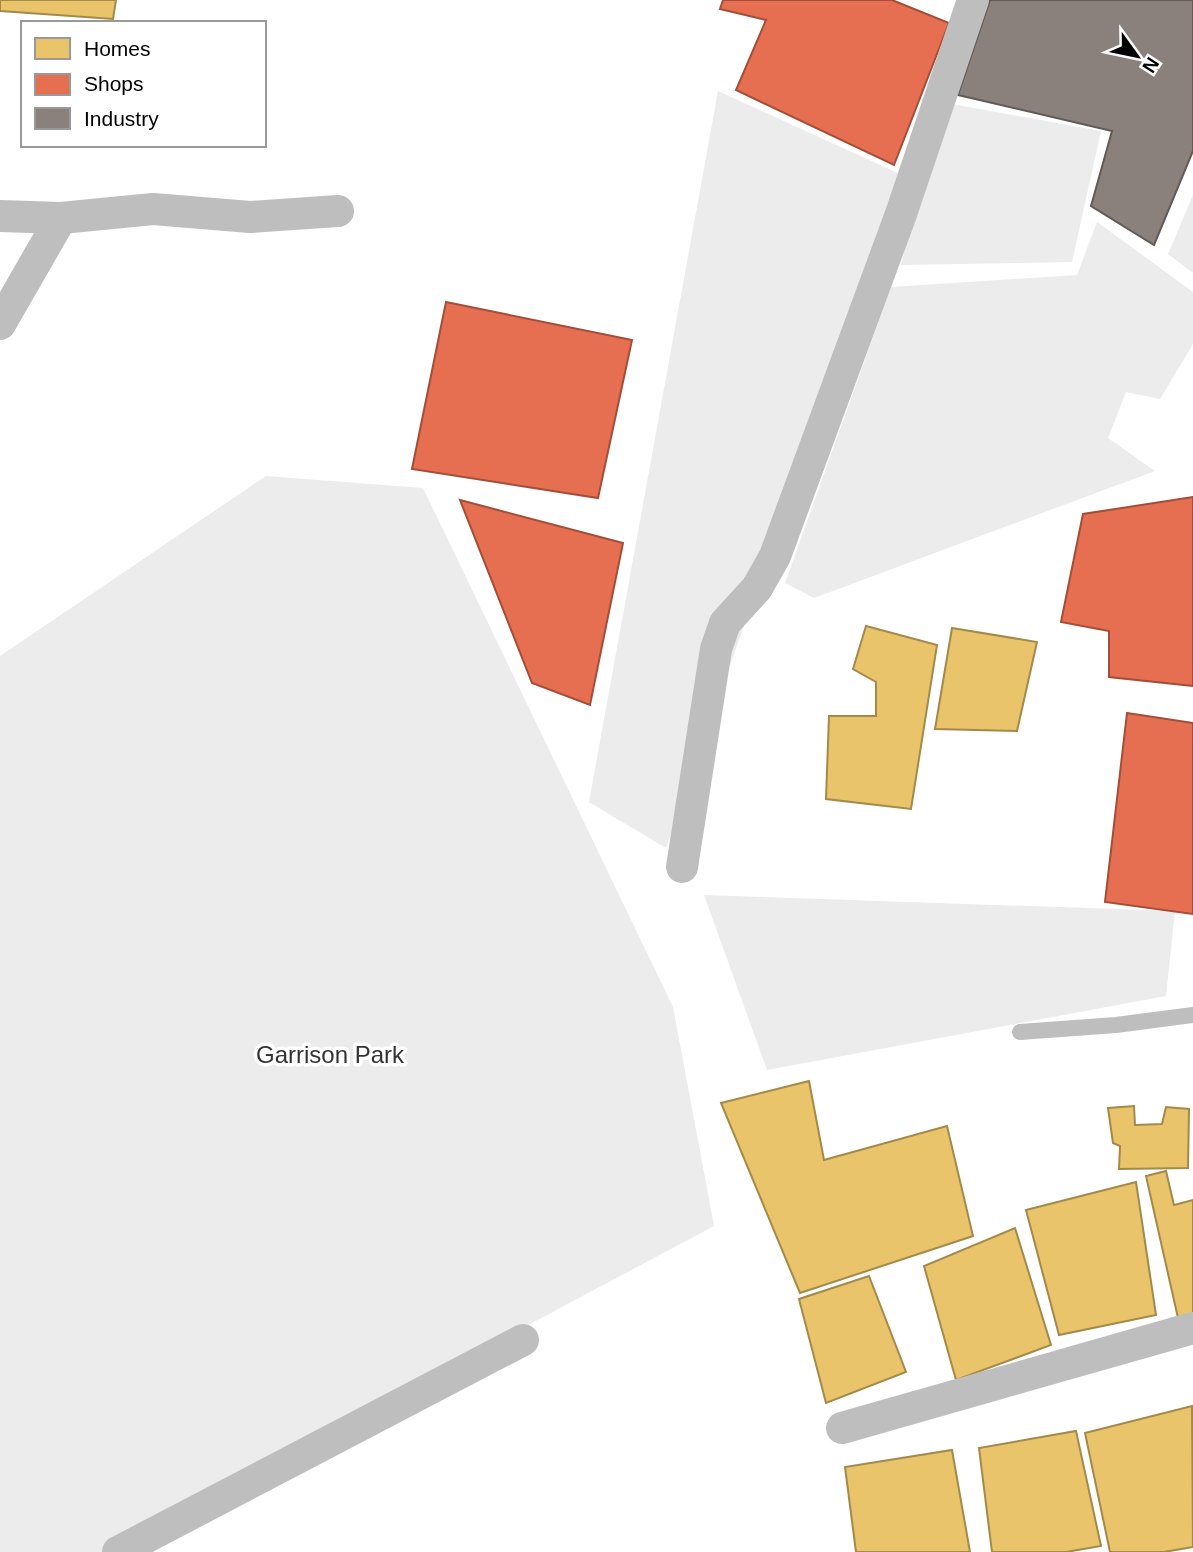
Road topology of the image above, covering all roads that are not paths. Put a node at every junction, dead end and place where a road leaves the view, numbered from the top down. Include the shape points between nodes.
1 (972, 0) edge
2 (338, 211) dead end
3 (0, 216) edge
4 (61, 218) junction
5 (0, 324) edge
6 (682, 867) dead end
7 (1193, 1015) edge
8 (1020, 1032) dead end
9 (1193, 1328) edge
10 (523, 1340) dead end
11 (842, 1428) dead end
12 (118, 1552) edge

1 - 6 street via 901,214 775,556 757,588 725,623 716,649
2 - 4 street via 250,216 153,209
3 - 4 street
4 - 5 street
7 - 8 lane
9 - 11 street
10 - 12 street

